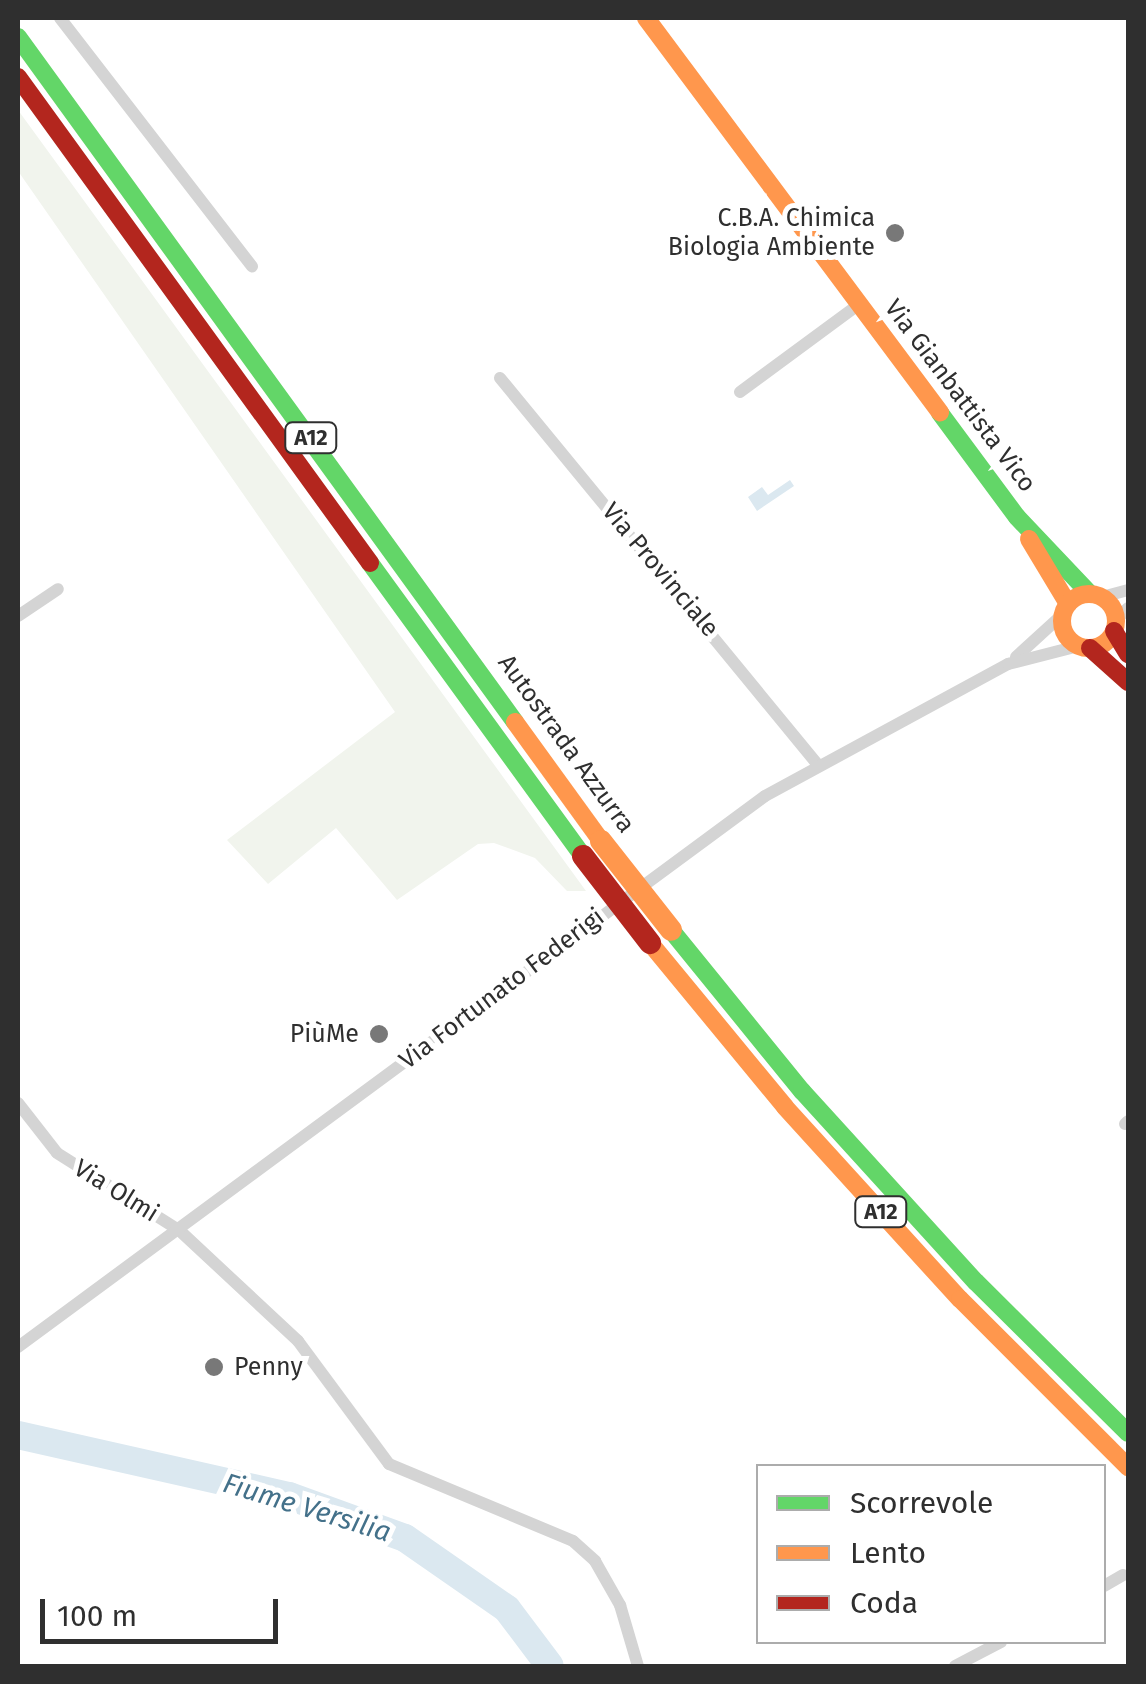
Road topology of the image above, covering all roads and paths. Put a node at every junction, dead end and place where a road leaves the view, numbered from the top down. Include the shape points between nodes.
1 (60, 18) edge
2 (646, 18) edge
3 (18, 37) edge
4 (18, 76) edge
5 (252, 266) dead end
6 (858, 305) junction
7 (500, 378) dead end
8 (740, 392) dead end
9 (1017, 517) junction
10 (58, 589) dead end
11 (1128, 590) edge
12 (1096, 595) junction
13 (1065, 609) junction
14 (18, 616) edge
15 (1120, 620) edge
16 (1084, 647) junction
17 (1128, 654) edge
18 (1008, 664) junction
19 (1128, 682) edge
20 (818, 765) junction
21 (592, 848) junction
22 (18, 1103) edge
23 (180, 1230) junction
24 (18, 1346) edge
25 (1128, 1434) edge
26 (1128, 1467) edge
27 (1124, 1575) dead end
28 (1106, 1585) edge
29 (997, 1644) edge
30 (638, 1666) edge
31 (955, 1666) edge

1 - 5 street
2 - 6 main road, Via Gianbattista Vico
3 - 21 main road, Autostrada Azzurra / A12
4 - 21 main road, Autostrada Azzurra / A12
6 - 8 street
6 - 9 main road, Via Gianbattista Vico
7 - 20 street, Via Provinciale
9 - 12 main road, Via Gianbattista Vico
9 - 13 main road, Via Gianbattista Vico
10 - 14 street
11 - 12 street
12 - 13 main road
12 - 15 main road, Via Gianbattista Vico
13 - 16 main road, Via Gianbattista Vico via 1065,633
13 - 18 street, Via Fortunato Federigi
15 - 16 main road
15 - 17 main road, Via Gianbattista Vico
16 - 18 street, Via Fortunato Federigi
16 - 19 main road
18 - 20 street, Via Fortunato Federigi
20 - 23 street, Via Fortunato Federigi via 654,873
21 - 25 main road, Autostrada Azzurra / A12, bridge via 671,930 802,1092
21 - 26 main road, Autostrada Azzurra / A12, bridge via 650,942 785,1106 960,1299
22 - 23 street, Via Olmi via 68,1162
23 - 24 street, Via Fortunato Federigi
23 - 30 street, Via Olmi via 298,1341 389,1464 546,1526 594,1562 620,1605
27 - 28 street
29 - 31 street

